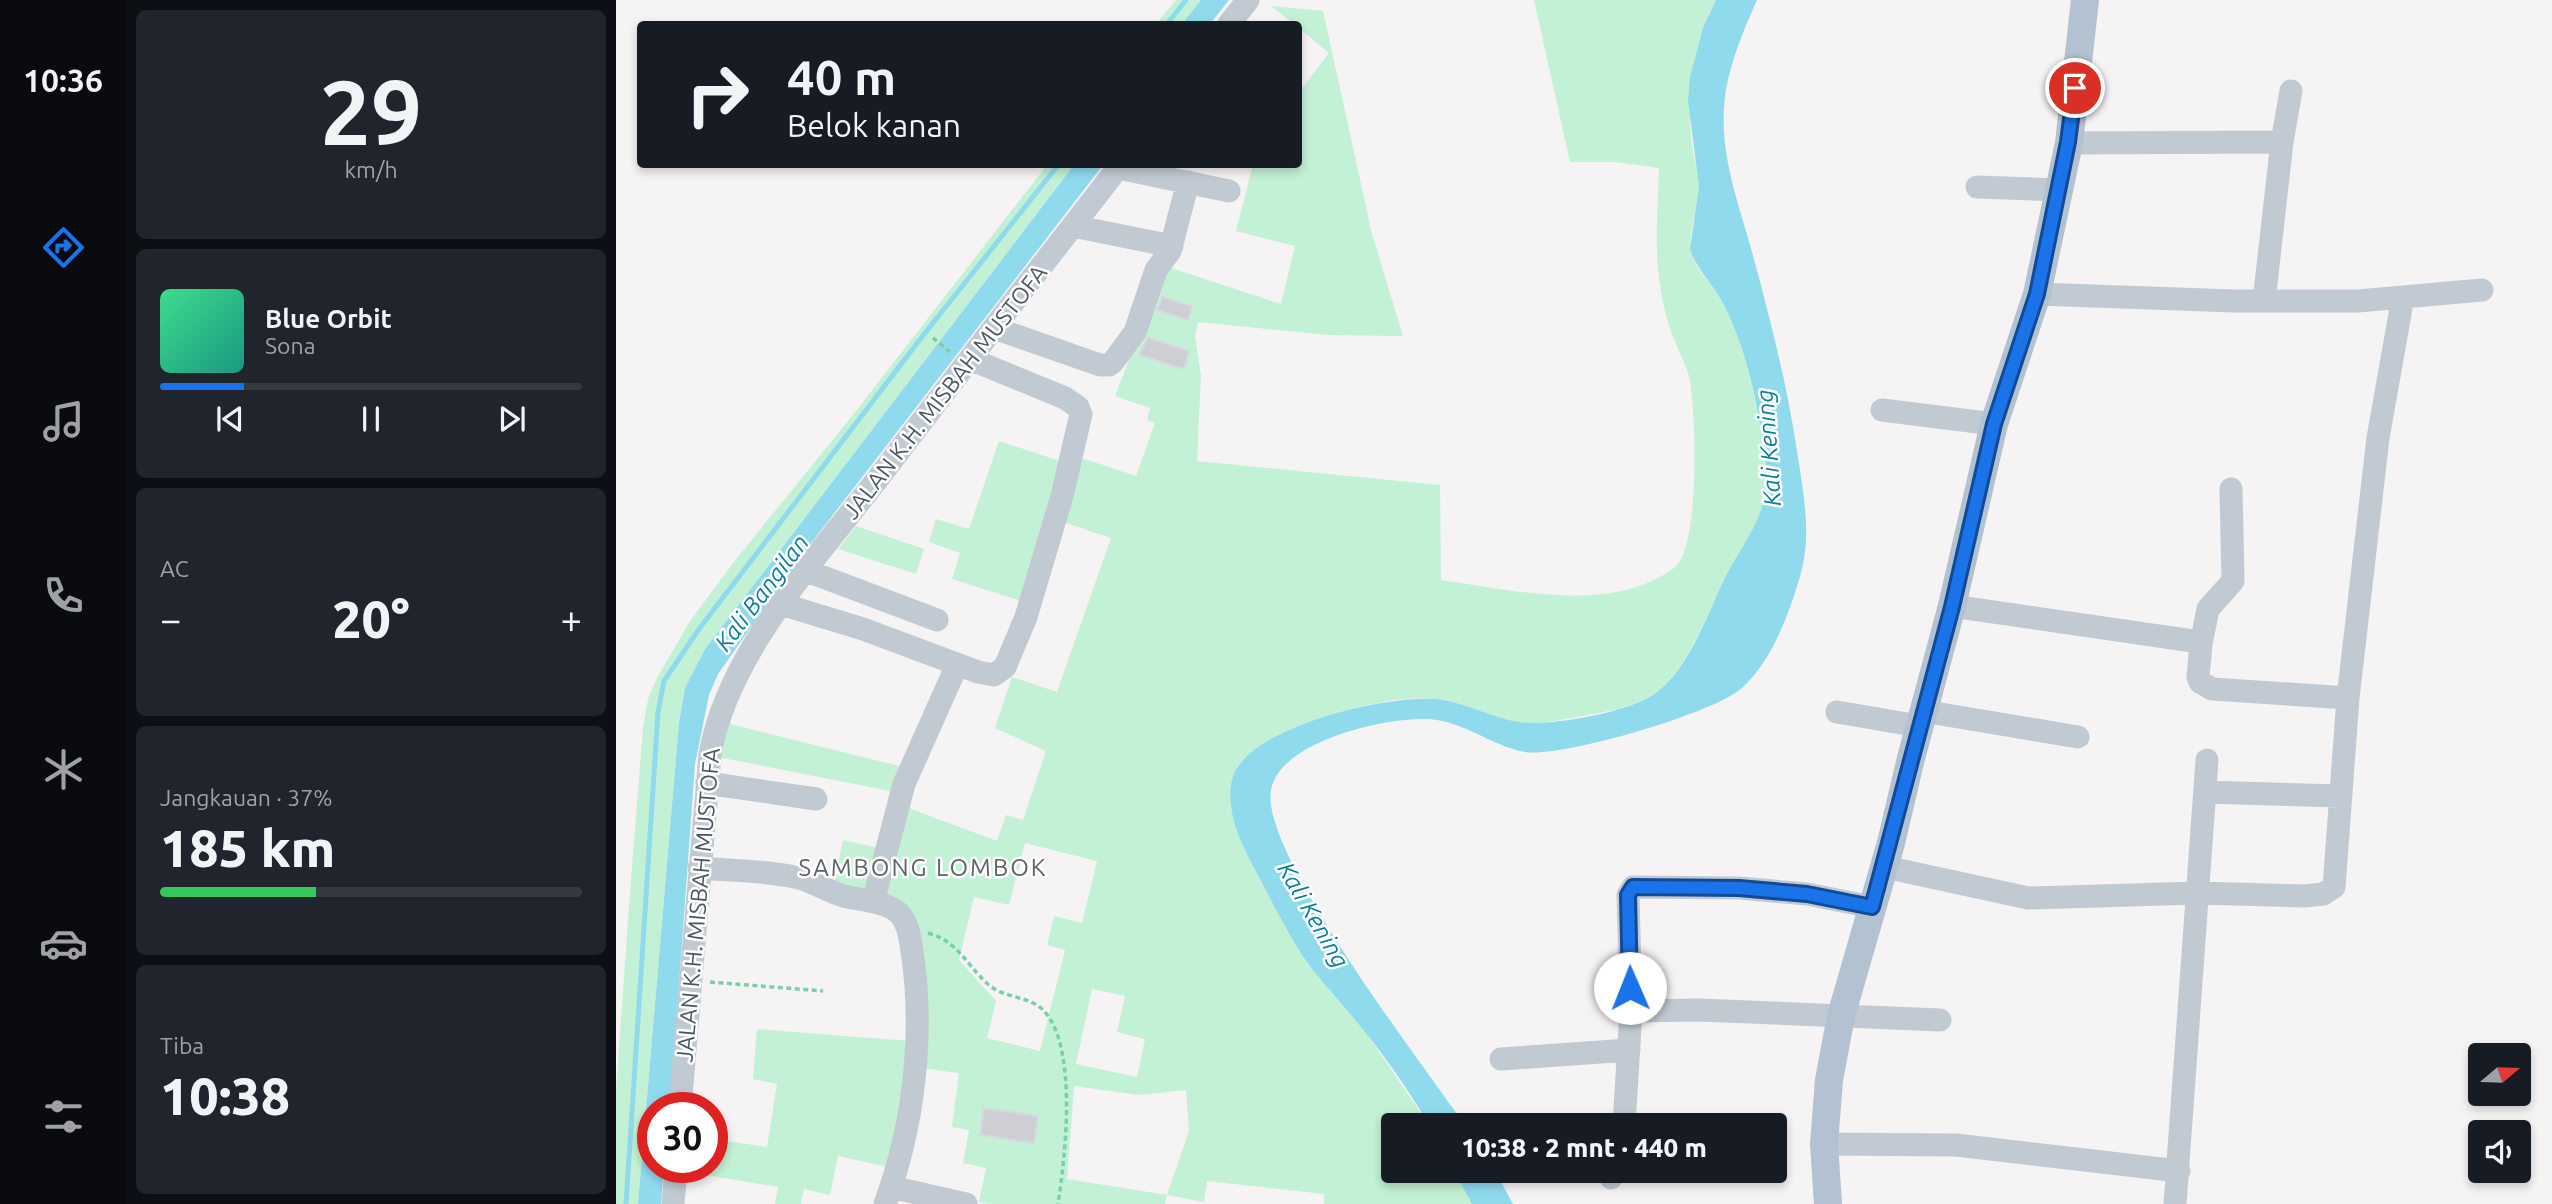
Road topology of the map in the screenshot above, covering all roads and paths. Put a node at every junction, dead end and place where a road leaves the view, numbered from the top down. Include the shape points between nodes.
1 (1248, 0) edge
2 (2085, 0) edge
3 (1231, 21) edge
4 (2291, 91) dead end
5 (2068, 142) junction
6 (2282, 142) junction
7 (1117, 168) edge
8 (1128, 168) edge
9 (1188, 182) junction
10 (1977, 187) dead end
11 (2059, 190) junction
12 (1229, 191) dead end
13 (1073, 226) junction
14 (1172, 246) junction
15 (2482, 290) dead end
16 (2037, 294) junction
17 (2403, 297) junction
18 (2264, 301) junction
19 (994, 328) junction
20 (933, 338) dead end
21 (960, 356) junction
22 (1882, 410) dead end
23 (1994, 424) junction
24 (2231, 489) dead end
25 (807, 571) junction
26 (781, 604) junction
27 (1952, 607) junction
28 (937, 621) dead end
29 (2201, 644) junction
30 (957, 665) junction
31 (2348, 698) junction
32 (1837, 712) dead end
33 (1921, 718) junction
34 (2078, 737) dead end
35 (2207, 760) dead end
36 (707, 783) junction
37 (2205, 792) junction
38 (2340, 796) junction
39 (816, 799) dead end
40 (1885, 867) junction
41 (699, 868) junction
42 (2198, 893) junction
43 (873, 902) junction
44 (1872, 907) junction
45 (907, 929) junction
46 (690, 980) junction
47 (823, 991) dead end
48 (1631, 1011) junction
49 (1841, 1016) junction
50 (1940, 1020) dead end
51 (1629, 1050) junction
52 (1501, 1059) dead end
53 (681, 1092) edge
54 (1624, 1113) edge
55 (1824, 1144) junction
56 (2179, 1171) junction
57 (675, 1183) edge
58 (888, 1195) edge
59 (673, 1204) edge
60 (966, 1204) edge
61 (1058, 1204) edge
62 (1828, 1204) edge
63 (2175, 1204) edge

1 - 3 street
2 - 5 main road
4 - 6 street
5 - 6 street
5 - 11 main road
6 - 18 street
7 - 13 street, JALAN K.H. MISBAH MUSTOFA
8 - 9 street
9 - 12 street
9 - 14 street
10 - 11 street
11 - 16 main road
13 - 14 street
13 - 19 street, JALAN K.H. MISBAH MUSTOFA
14 - 19 street via 1156,270 1135,332 1109,365
15 - 17 street
16 - 18 street
16 - 23 main road
17 - 18 street
17 - 31 street via 2378,438
19 - 21 street, JALAN K.H. MISBAH MUSTOFA
20 - 21 path
21 - 25 street, JALAN K.H. MISBAH MUSTOFA
21 - 30 street via 1065,398 1078,407 1081,422 1026,617 1005,667 987,675
22 - 23 street
23 - 27 main road
24 - 29 street via 2233,581 2208,609
25 - 26 street, JALAN K.H. MISBAH MUSTOFA
25 - 28 street
26 - 30 street
26 - 36 street, JALAN K.H. MISBAH MUSTOFA via 726,695 713,732
27 - 29 street
27 - 33 main road
29 - 31 street via 2198,677 2205,686
30 - 43 street via 904,784
31 - 38 street
32 - 33 street
33 - 34 street
33 - 40 main road
35 - 37 street
36 - 39 street
36 - 41 street, JALAN K.H. MISBAH MUSTOFA
37 - 38 street
37 - 42 street
38 - 42 street via 2334,887 2330,890 2304,896
40 - 42 street via 2028,898
40 - 44 main road
41 - 43 street via 792,876
41 - 46 street, JALAN K.H. MISBAH MUSTOFA
42 - 56 street
43 - 45 street via 894,909
44 - 48 street via 1807,894 1739,888 1633,887 1628,895
44 - 49 main road
45 - 58 street via 918,1017 907,1122
45 - 61 path via 946,941 997,991 1032,1003 1050,1020 1068,1104
46 - 47 path
46 - 53 street, JALAN K.H. MISBAH MUSTOFA
48 - 49 street
48 - 51 street
49 - 50 street
49 - 55 main road
51 - 52 street
51 - 54 street
55 - 56 street via 1956,1145
55 - 62 main road
56 - 63 street
57 - 59 street
58 - 60 street

